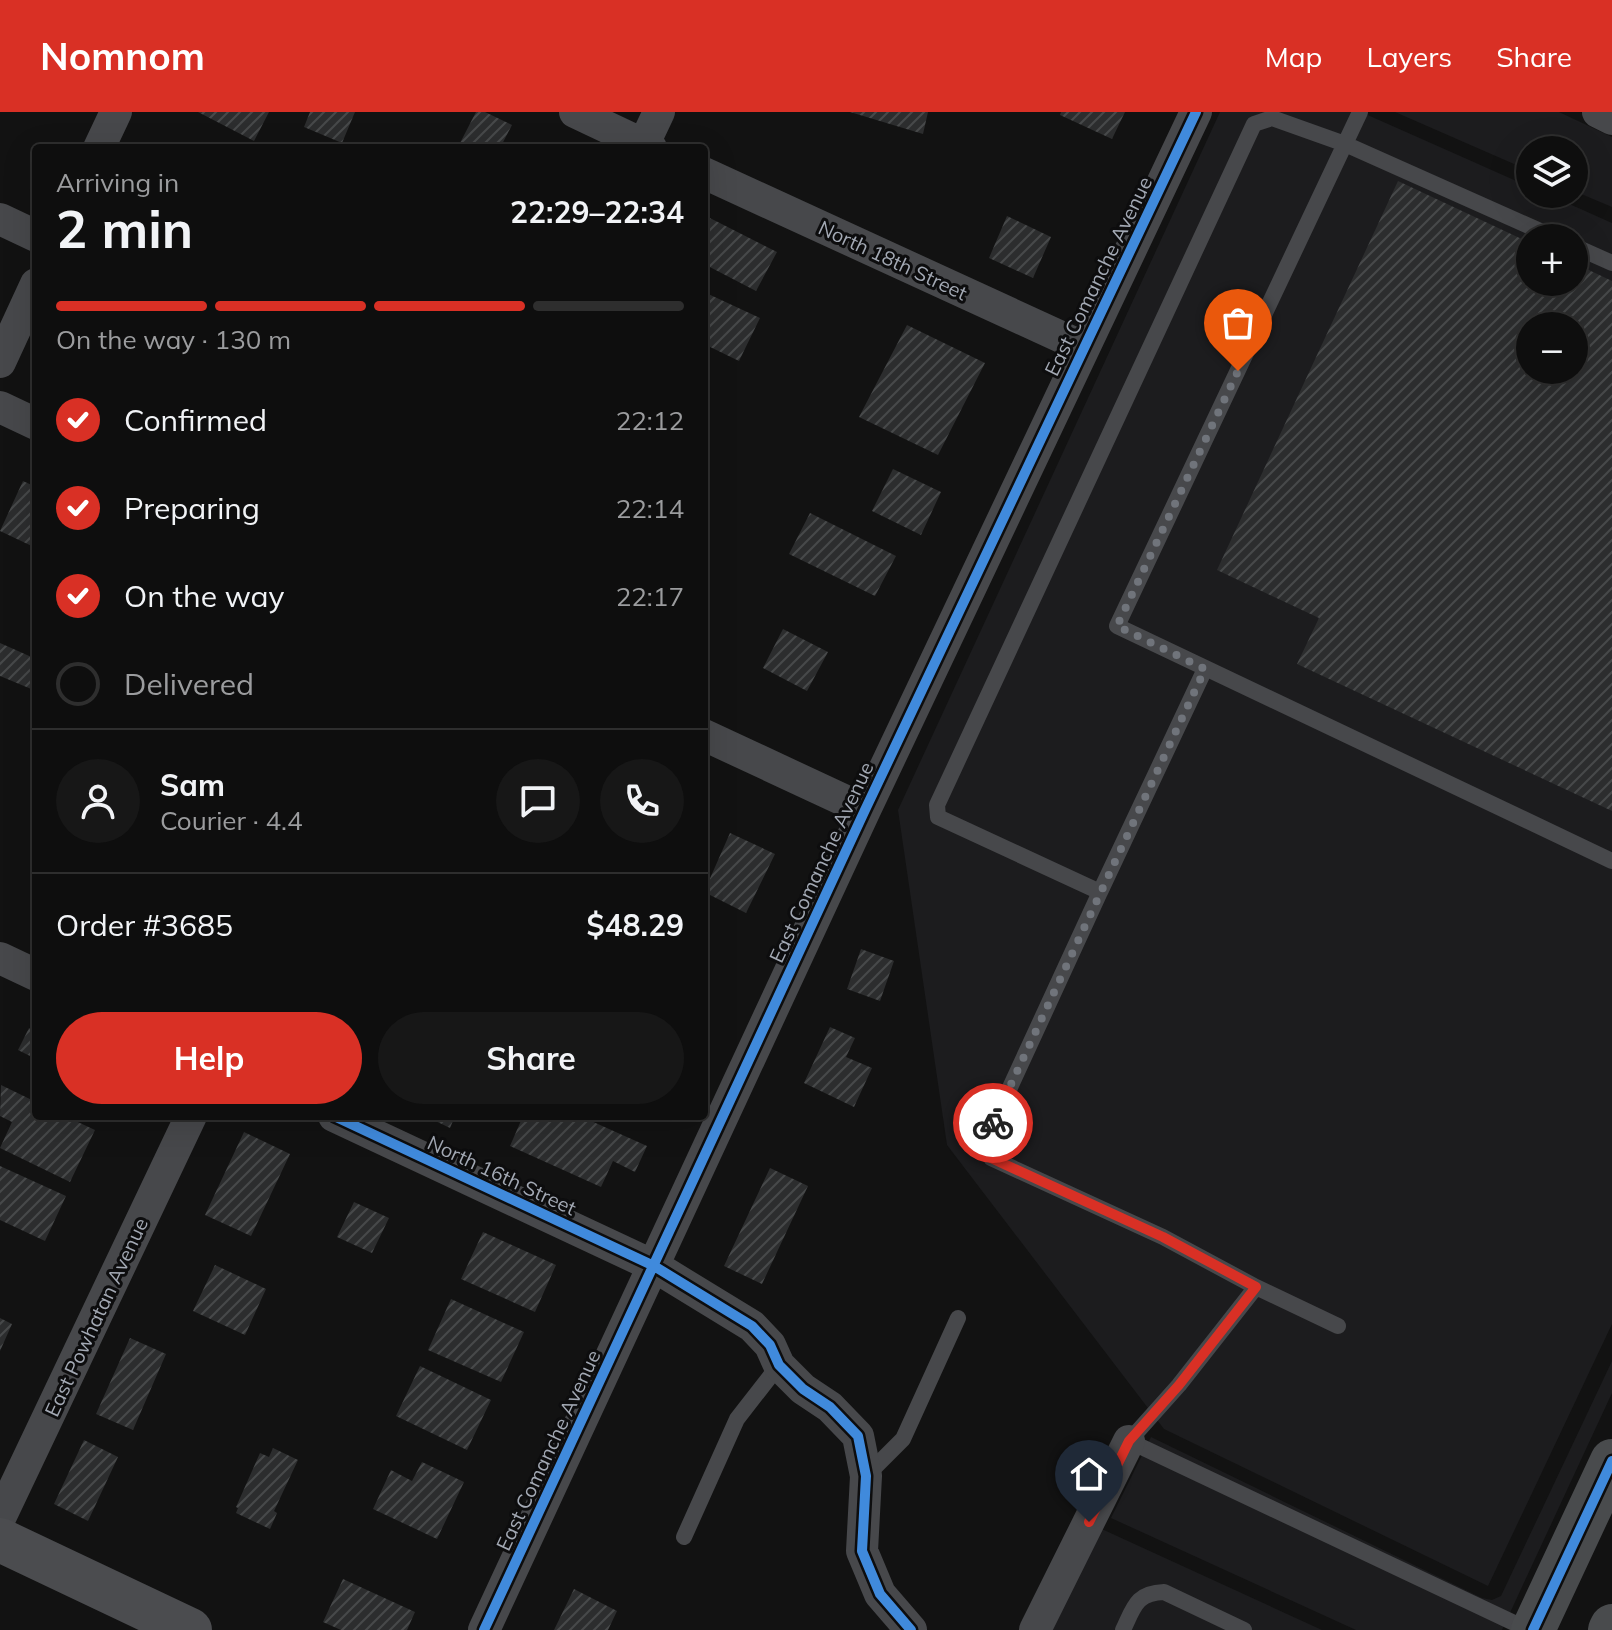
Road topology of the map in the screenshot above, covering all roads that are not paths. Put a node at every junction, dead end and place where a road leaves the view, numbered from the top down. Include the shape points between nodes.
1 (116, 112) edge
2 (575, 112) edge
3 (659, 112) edge
4 (1196, 112) edge
5 (1360, 112) edge
6 (1598, 112) edge
7 (1612, 119) edge
8 (101, 144) edge
9 (639, 144) edge
10 (646, 144) edge
11 (1345, 144) junction
12 (708, 175) edge
13 (0, 219) edge
14 (1525, 224) edge
15 (32, 234) edge
16 (1588, 252) edge
17 (1612, 263) edge
18 (32, 293) edge
19 (1083, 347) junction
20 (0, 362) edge
21 (0, 407) edge
22 (32, 422) edge
23 (1205, 669) junction
24 (708, 737) edge
25 (865, 810) junction
26 (1612, 861) edge
27 (1100, 892) junction
28 (0, 958) edge
29 (32, 973) edge
30 (189, 1120) edge
31 (343, 1120) edge
32 (654, 1266) junction
33 (1256, 1287) junction
34 (958, 1318) dead end
35 (1338, 1326) dead end
36 (779, 1365) junction
37 (1129, 1441) junction
38 (1612, 1461) edge
39 (866, 1476) junction
40 (0, 1518) edge
41 (684, 1537) dead end
42 (0, 1540) edge
43 (190, 1630) edge
44 (484, 1630) edge
45 (911, 1630) edge
46 (1035, 1630) edge
47 (1123, 1630) edge
48 (1244, 1630) edge
49 (1531, 1630) edge

1 - 8 street
2 - 9 street
3 - 10 street
4 - 19 street, East Comanche Avenue
5 - 11 lane
6 - 7 street
11 - 14 lane
11 - 23 lane via 1117,626
11 - 27 lane via 1272,118 1254,124 937,805 938,817
12 - 19 street, North 18th Street
13 - 15 street
16 - 17 lane
18 - 20 street
19 - 25 street, East Comanche Avenue
21 - 22 street
23 - 26 lane
23 - 27 lane
24 - 25 street
25 - 32 street, East Comanche Avenue
27 - 33 lane via 984,1144 991,1158 1163,1237
28 - 29 street
30 - 40 street, East Powhatan Avenue
31 - 32 street, North 16th Street
32 - 36 street, North 16th Street via 752,1326
32 - 44 street, East Comanche Avenue
33 - 35 lane
33 - 37 lane
34 - 39 lane via 903,1439
36 - 39 street, North 16th Street via 858,1436
36 - 41 lane via 737,1419
37 - 46 street
37 - 49 lane
38 - 49 main road
39 - 45 street, North 16th Street via 862,1551 880,1594
42 - 43 street
47 - 48 lane via 1136,1601 1149,1592 1164,1592

